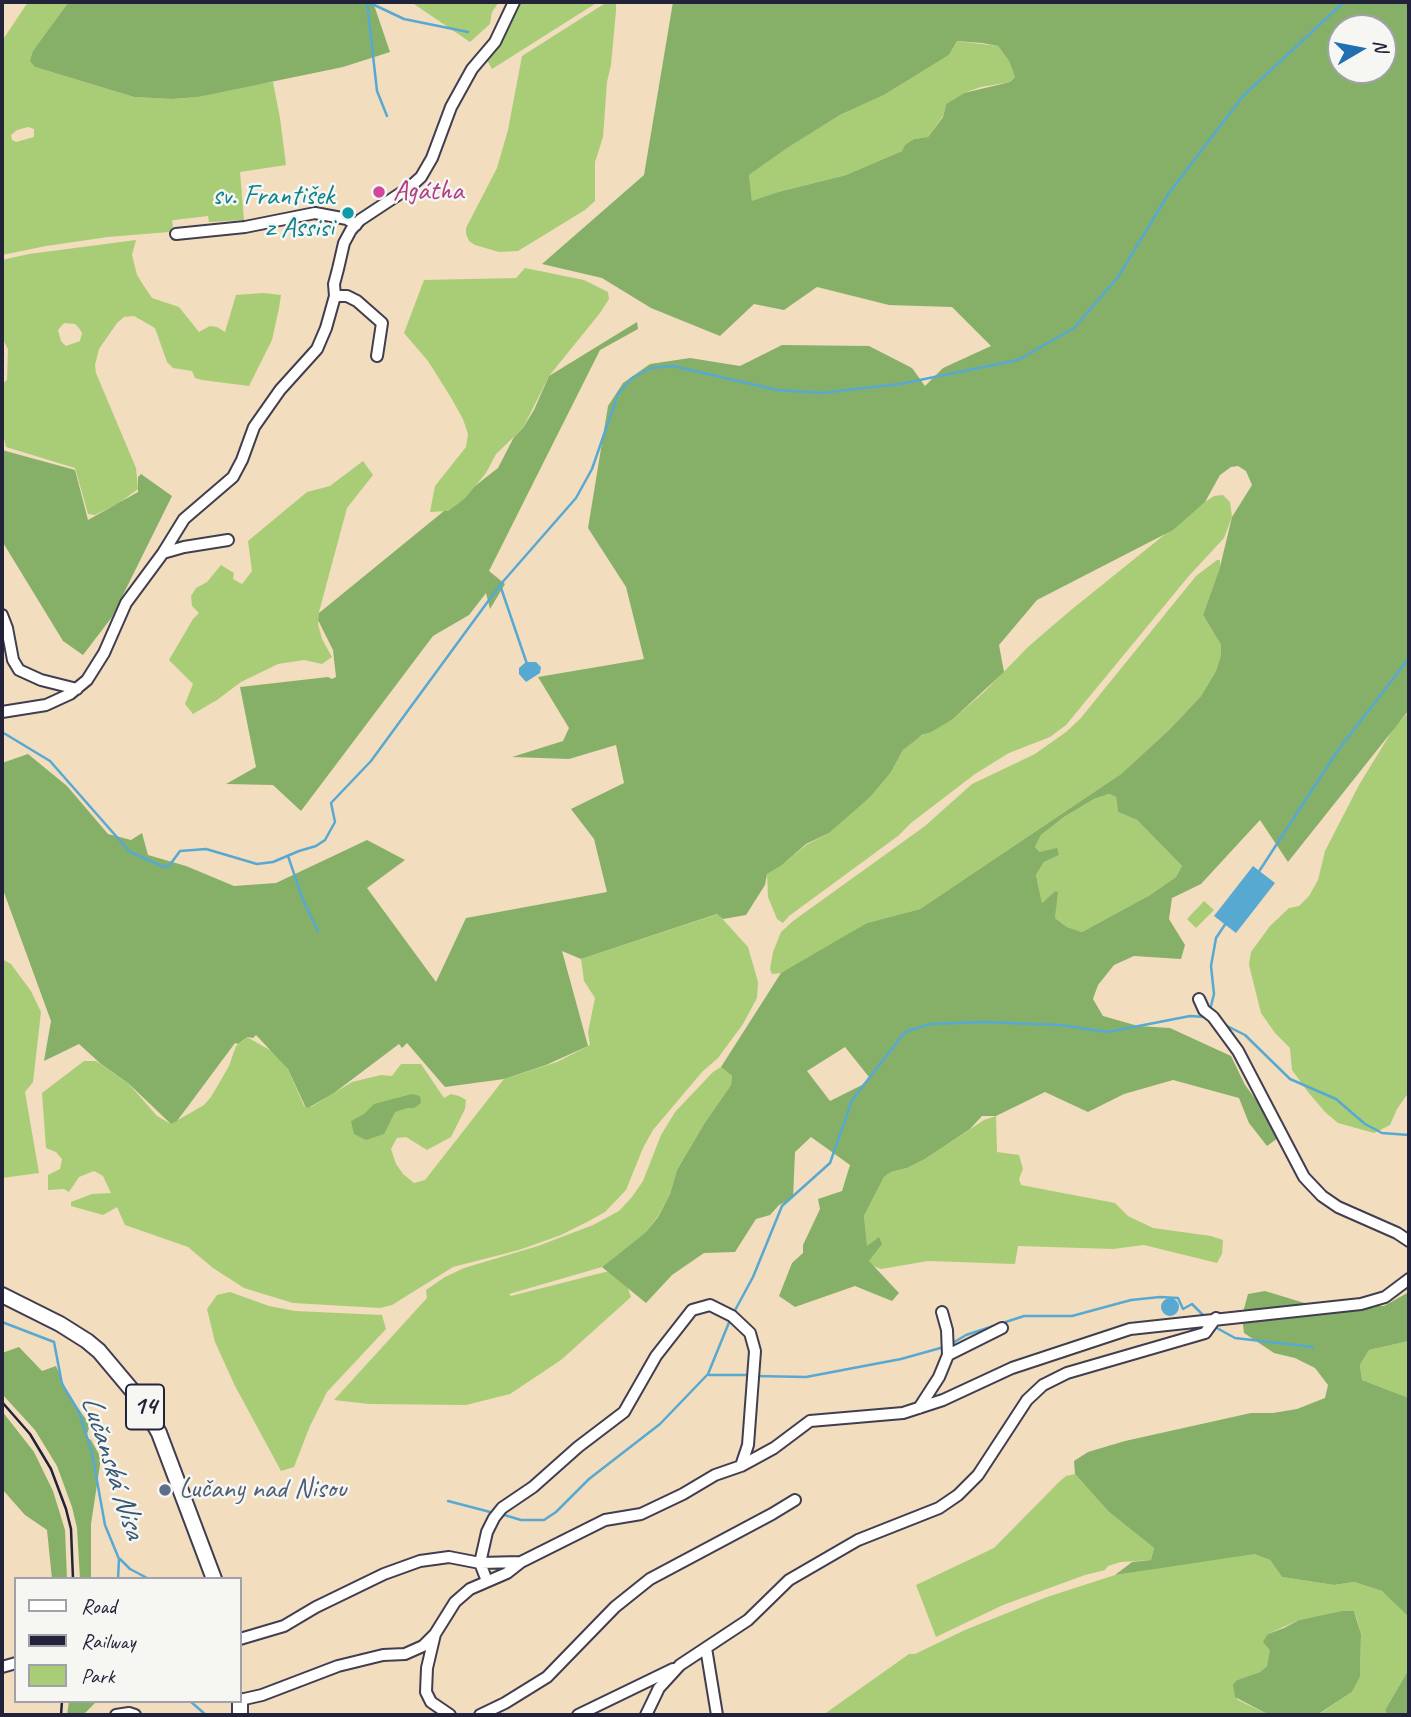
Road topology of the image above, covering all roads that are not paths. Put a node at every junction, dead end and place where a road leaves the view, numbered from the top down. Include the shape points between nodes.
1 (514, 2) edge
2 (356, 225) junction
3 (176, 234) dead end
4 (335, 296) junction
5 (377, 356) dead end
6 (228, 540) dead end
7 (163, 553) junction
8 (2, 615) edge
9 (77, 689) junction
10 (2, 712) edge
11 (1199, 999) dead end
12 (1409, 1241) edge
13 (1409, 1279) edge
14 (2, 1295) edge
15 (942, 1312) dead end
16 (1216, 1318) junction
17 (1002, 1328) dead end
18 (948, 1355) junction
19 (919, 1408) junction
20 (741, 1466) junction
21 (795, 1500) dead end
22 (521, 1562) junction
23 (480, 1563) junction
24 (213, 1577) edge
25 (487, 1581) junction
26 (435, 1634) junction
27 (242, 1638) edge
28 (706, 1648) junction
29 (680, 1665) junction
30 (242, 1700) edge
31 (116, 1715) edge
32 (135, 1715) edge
33 (450, 1715) edge
34 (480, 1715) edge
35 (578, 1715) edge
36 (646, 1715) edge
37 (717, 1715) edge

1 - 2 street via 495,42 472,69 421,177
2 - 3 street via 315,213
2 - 4 street via 344,243
4 - 5 street via 357,301 382,323
4 - 7 street via 317,349 254,427 233,477 184,519
6 - 7 street
7 - 9 street via 126,603 104,653
8 - 9 street via 19,670
9 - 10 street via 46,705
11 - 12 street via 1238,1051 1304,1177 1338,1207
13 - 16 street via 1385,1297 1361,1304
14 - 24 main road, 14 via 87,1341 142,1401 159,1433
15 - 18 street
16 - 19 street via 1130,1329 1012,1368
16 - 28 street via 1205,1333 1066,1373 1043,1385 1027,1399 978,1475 958,1494 939,1508 858,1540 789,1580 748,1620
17 - 18 street
18 - 19 street
19 - 20 street via 810,1421
20 - 22 street via 641,1514 605,1520
20 - 23 street via 748,1446 755,1351 750,1333 732,1315 710,1306 692,1310 656,1356 624,1412 502,1508 487,1532
21 - 34 street via 650,1578 547,1677
22 - 23 street
22 - 25 street
23 - 25 street
23 - 27 street via 449,1557 420,1561 316,1606 284,1626
25 - 26 street via 455,1602
26 - 30 street via 424,1646 405,1654 338,1666
26 - 33 street via 426,1692 431,1702
28 - 29 street
28 - 37 street
29 - 35 street
29 - 36 street via 659,1688
31 - 32 street

